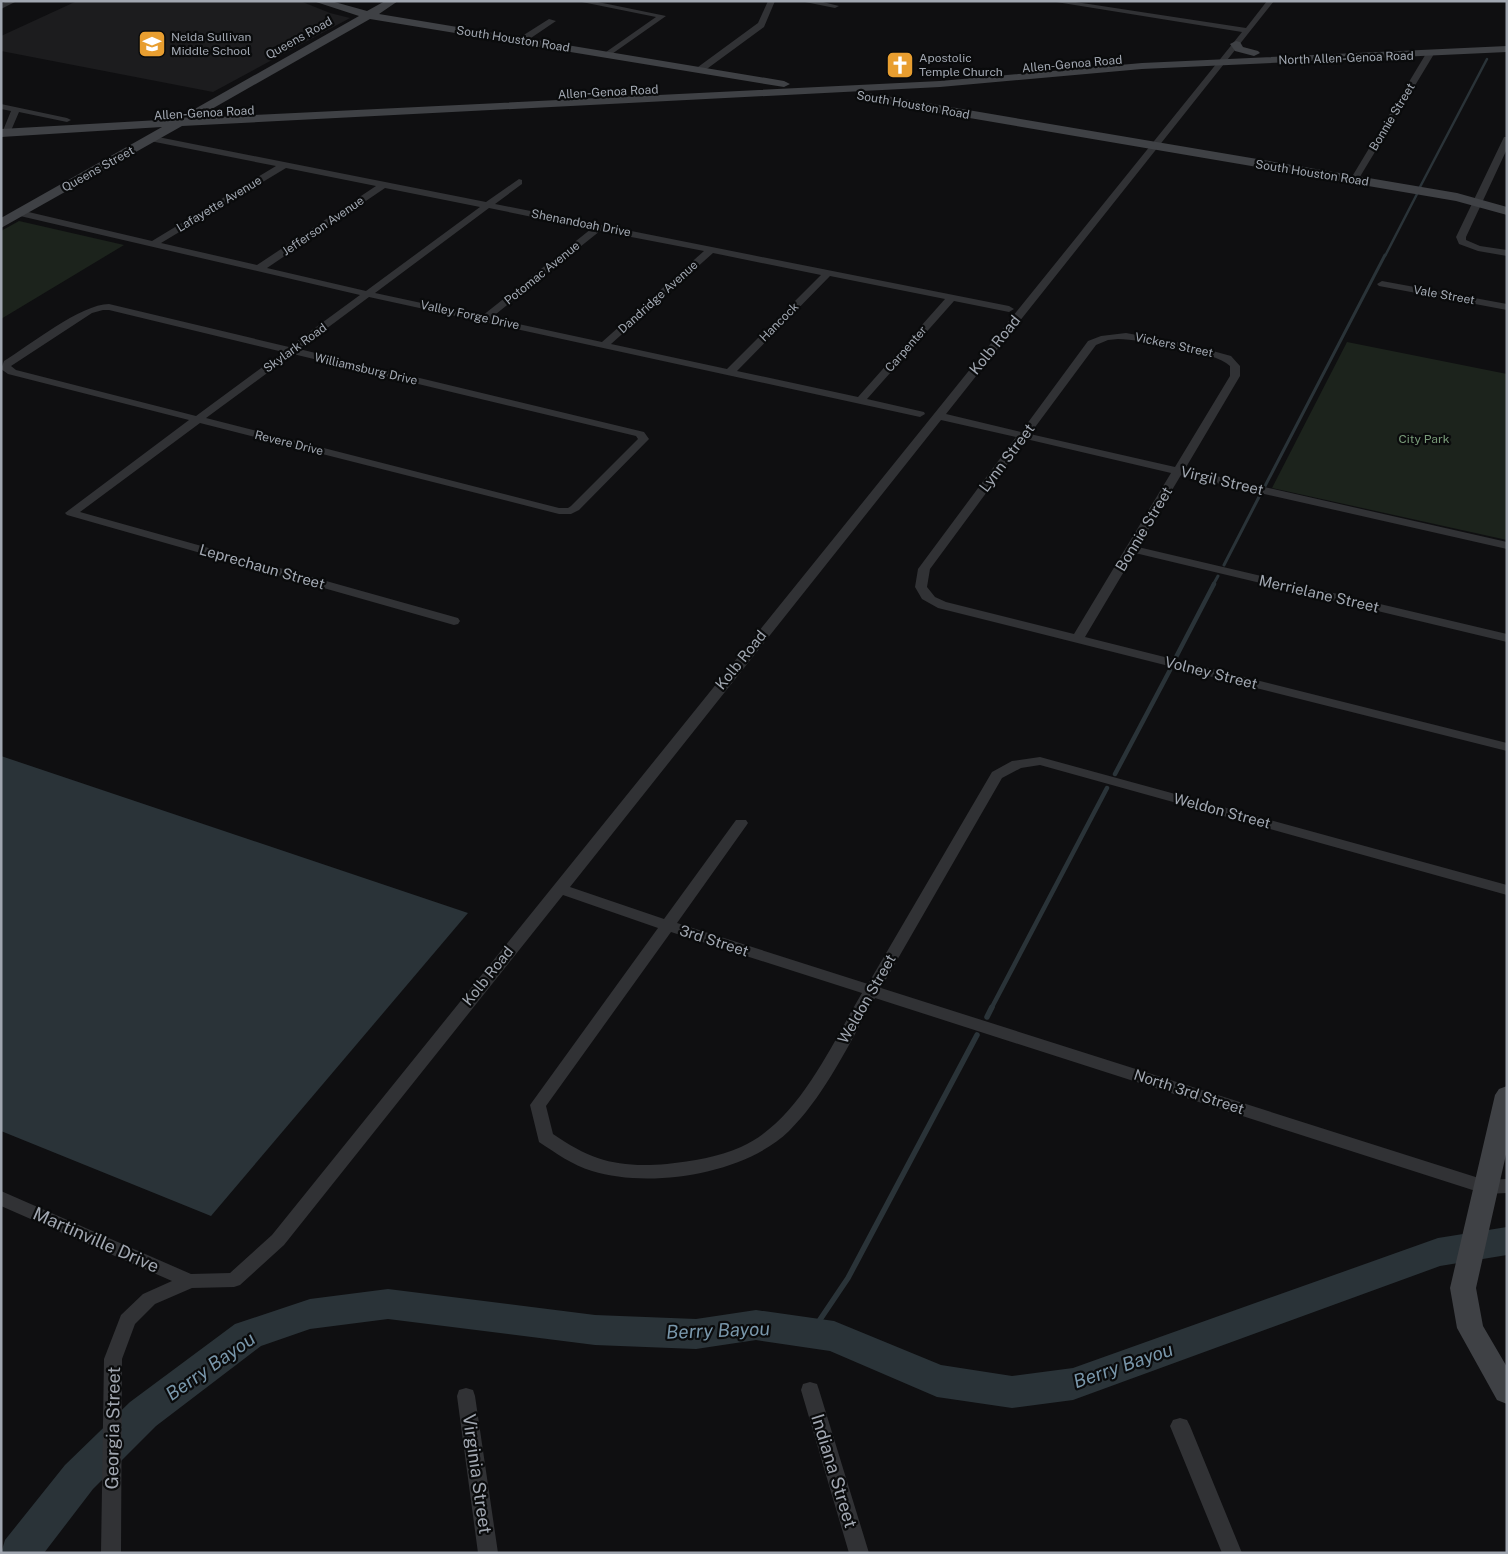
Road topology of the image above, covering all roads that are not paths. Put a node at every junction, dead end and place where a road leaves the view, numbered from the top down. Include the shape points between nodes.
1 (14, 1) edge
2 (318, 1) edge
3 (393, 1) edge
4 (580, 1) edge
5 (772, 1) edge
6 (803, 1) edge
7 (1054, 1) edge
8 (1270, 1) edge
9 (835, 6) dead end
10 (1, 7) edge
11 (368, 15) junction
12 (552, 22) dead end
13 (1247, 30) junction
14 (522, 40) junction
15 (1236, 44) junction
16 (1507, 49) edge
17 (1483, 50) junction
18 (609, 54) junction
19 (1254, 54) junction
20 (1430, 54) junction
21 (1217, 62) junction
22 (1074, 68) junction
23 (701, 70) junction
24 (718, 72) junction
25 (865, 79) junction
26 (938, 80) junction
27 (776, 83) junction
28 (711, 86) junction
29 (826, 90) junction
30 (878, 93) junction
31 (729, 94) junction
32 (634, 95) junction
33 (1, 106) edge
34 (395, 107) junction
35 (16, 110) junction
36 (193, 114) junction
37 (67, 120) junction
38 (180, 123) junction
39 (5, 128) edge
40 (153, 138) junction
41 (1507, 139) edge
42 (1153, 147) junction
43 (286, 164) junction
44 (1354, 180) junction
45 (520, 182) dead end
46 (385, 184) junction
47 (1476, 201) junction
48 (488, 205) junction
49 (1507, 211) edge
50 (20, 213) junction
51 (1, 224) edge
52 (599, 227) junction
53 (153, 244) junction
54 (712, 249) junction
55 (1507, 253) edge
56 (260, 268) junction
57 (829, 272) junction
58 (1382, 284) dead end
59 (368, 294) junction
60 (951, 298) junction
61 (1507, 307) edge
62 (1009, 309) dead end
63 (485, 318) junction
64 (50, 336) joint
65 (1108, 337) joint
66 (604, 344) junction
67 (291, 351) junction
68 (1236, 366) joint
69 (730, 372) junction
70 (860, 401) junction
71 (920, 414) dead end
72 (938, 416) junction
73 (197, 420) junction
74 (1025, 436) junction
75 (614, 469) joint
76 (1180, 471) junction
77 (71, 513) joint
78 (1507, 546) edge
79 (1132, 549) junction
80 (920, 590) joint
81 (454, 621) dead end
82 (1507, 638) edge
83 (1077, 639) junction
84 (1507, 747) edge
85 (742, 823) dead end
86 (558, 888) junction
87 (1507, 890) edge
88 (666, 925) junction
89 (871, 992) junction
90 (1507, 1094) edge
91 (1491, 1194) edge
92 (1, 1198) edge
93 (190, 1281) junction
94 (810, 1390) dead end
95 (1507, 1392) edge
96 (466, 1396) dead end
97 (1180, 1426) dead end
98 (111, 1532) joint
99 (111, 1553) edge
100 (488, 1553) edge
101 (859, 1553) edge
102 (1232, 1553) edge

1 - 10 street
2 - 11 main road, South Houston Road
3 - 11 main road, Queens Road
4 - 18 street via 662,16
5 - 23 street via 761,25
6 - 9 street
7 - 13 street via 1134,10
8 - 13 street, Kolb Road
11 - 14 main road, South Houston Road
11 - 36 main road, Queens Road
12 - 14 street
13 - 15 street, Kolb Road
14 - 18 main road, South Houston Road
15 - 19 main road via 1239,49
15 - 21 street, Kolb Road
16 - 17 main road, North Allen-Genoa Road
17 - 19 main road, North Allen-Genoa Road via 1354,49
17 - 20 main road, North Allen-Genoa Road
18 - 23 main road, South Houston Road
19 - 21 main road, North Allen-Genoa Road
20 - 21 main road, North Allen-Genoa Road
20 - 44 street, Bonnie Street
21 - 22 main road, Allen-Genoa Road
21 - 22 main road, Allen-Genoa Road via 1209,70 1190,65
21 - 42 street, Kolb Road
22 - 26 main road, Allen-Genoa Road
23 - 24 main road, South Houston Road
24 - 27 main road, South Houston Road
24 - 28 main road via 722,79
25 - 26 main road, Allen-Genoa Road
25 - 27 main road, Allen-Genoa Road
25 - 29 main road
26 - 30 main road, Allen-Genoa Road
27 - 28 main road, Allen-Genoa Road
27 - 29 main road, South Houston Road
27 - 31 main road via 755,91
28 - 32 main road, Allen-Genoa Road
29 - 30 main road, Allen-Genoa Road
29 - 31 main road, Allen-Genoa Road
30 - 42 main road, South Houston Road
31 - 32 main road, Allen-Genoa Road
32 - 34 main road, Allen-Genoa Road
33 - 35 street
34 - 36 main road, Allen-Genoa Road
34 - 38 main road, Allen-Genoa Road
35 - 37 street
35 - 39 street
36 - 37 main road, Allen-Genoa Road
36 - 38 main road, Queens Street
37 - 39 main road, Allen-Genoa Road
38 - 39 main road, Allen-Genoa Road
38 - 40 main road, Queens Street
40 - 43 street, Shenandoah Drive
40 - 50 main road, Queens Street
41 - 47 street
42 - 44 main road, South Houston Road
42 - 72 street, Kolb Road
43 - 46 street, Shenandoah Drive
43 - 53 street, Lafayette Avenue
44 - 47 main road, South Houston Road
45 - 48 street, Skylark Road
46 - 48 street, Shenandoah Drive
46 - 56 street, Jefferson Avenue
47 - 49 main road, South Houston Road
47 - 55 street via 1461,237 1462,242
48 - 52 street, Shenandoah Drive
48 - 59 street, Skylark Road
50 - 51 main road, Queens Street
50 - 53 street, Valley Forge Drive
52 - 54 street, Shenandoah Drive
52 - 63 street, Potomac Avenue
53 - 56 street, Valley Forge Drive
54 - 57 street, Shenandoah Drive
54 - 66 street, Dandridge Avenue
56 - 59 street, Valley Forge Drive
57 - 60 street, Shenandoah Drive
57 - 69 street, Hancock
58 - 61 street, Vale Street
59 - 63 street, Valley Forge Drive
59 - 67 street, Skylark Road
60 - 62 street, Shenandoah Drive
60 - 70 street, Carpenter
63 - 66 street, Valley Forge Drive
64 - 67 street, Williamsburg Drive via 94,309 109,307
64 - 73 street, Revere Drive via 5,367 12,372
65 - 68 street, Vickers Street via 1130,336 1221,355
65 - 74 street, Lynn Street via 1092,343
66 - 69 street, Valley Forge Drive
67 - 73 street, Skylark Road
67 - 75 street, Williamsburg Drive via 643,436 642,442
68 - 76 street, Bonnie Street via 1238,372
69 - 70 street, Valley Forge Drive
70 - 71 street, Valley Forge Drive
72 - 74 street, Virgil Street
72 - 86 street, Kolb Road
73 - 75 street, Revere Drive via 559,511 575,508
73 - 77 street, Skylark Road
74 - 76 street, Virgil Street
74 - 80 street, Lynn Street via 924,570
76 - 78 street, Virgil Street
76 - 79 street, Bonnie Street
77 - 81 street, Leprechaun Street
79 - 82 street, Merrielane Street
79 - 83 street, Bonnie Street
80 - 83 street, Volney Street via 942,605
83 - 84 street, Volney Street
85 - 88 street, Weldon Street
86 - 88 street, 3rd Street
86 - 93 street, Kolb Road via 278,1240 234,1280
87 - 89 street, Weldon Street via 1040,761 1024,762 1007,766 996,775
88 - 89 street, 3rd Street
88 - 89 street, Weldon Street via 538,1105 545,1137 572,1156 601,1167 635,1171 688,1168 732,1157 765,1142 793,1117 820,1079
89 - 91 street, North 3rd Street
90 - 91 main road
91 - 95 main road via 1463,1288 1470,1328
92 - 93 street, Martinville Drive
93 - 98 street, Georgia Street via 149,1299 127,1320 113,1359
94 - 101 street, Indiana Street
96 - 100 street, Virginia Street
97 - 102 street
98 - 99 street, Georgia Street

